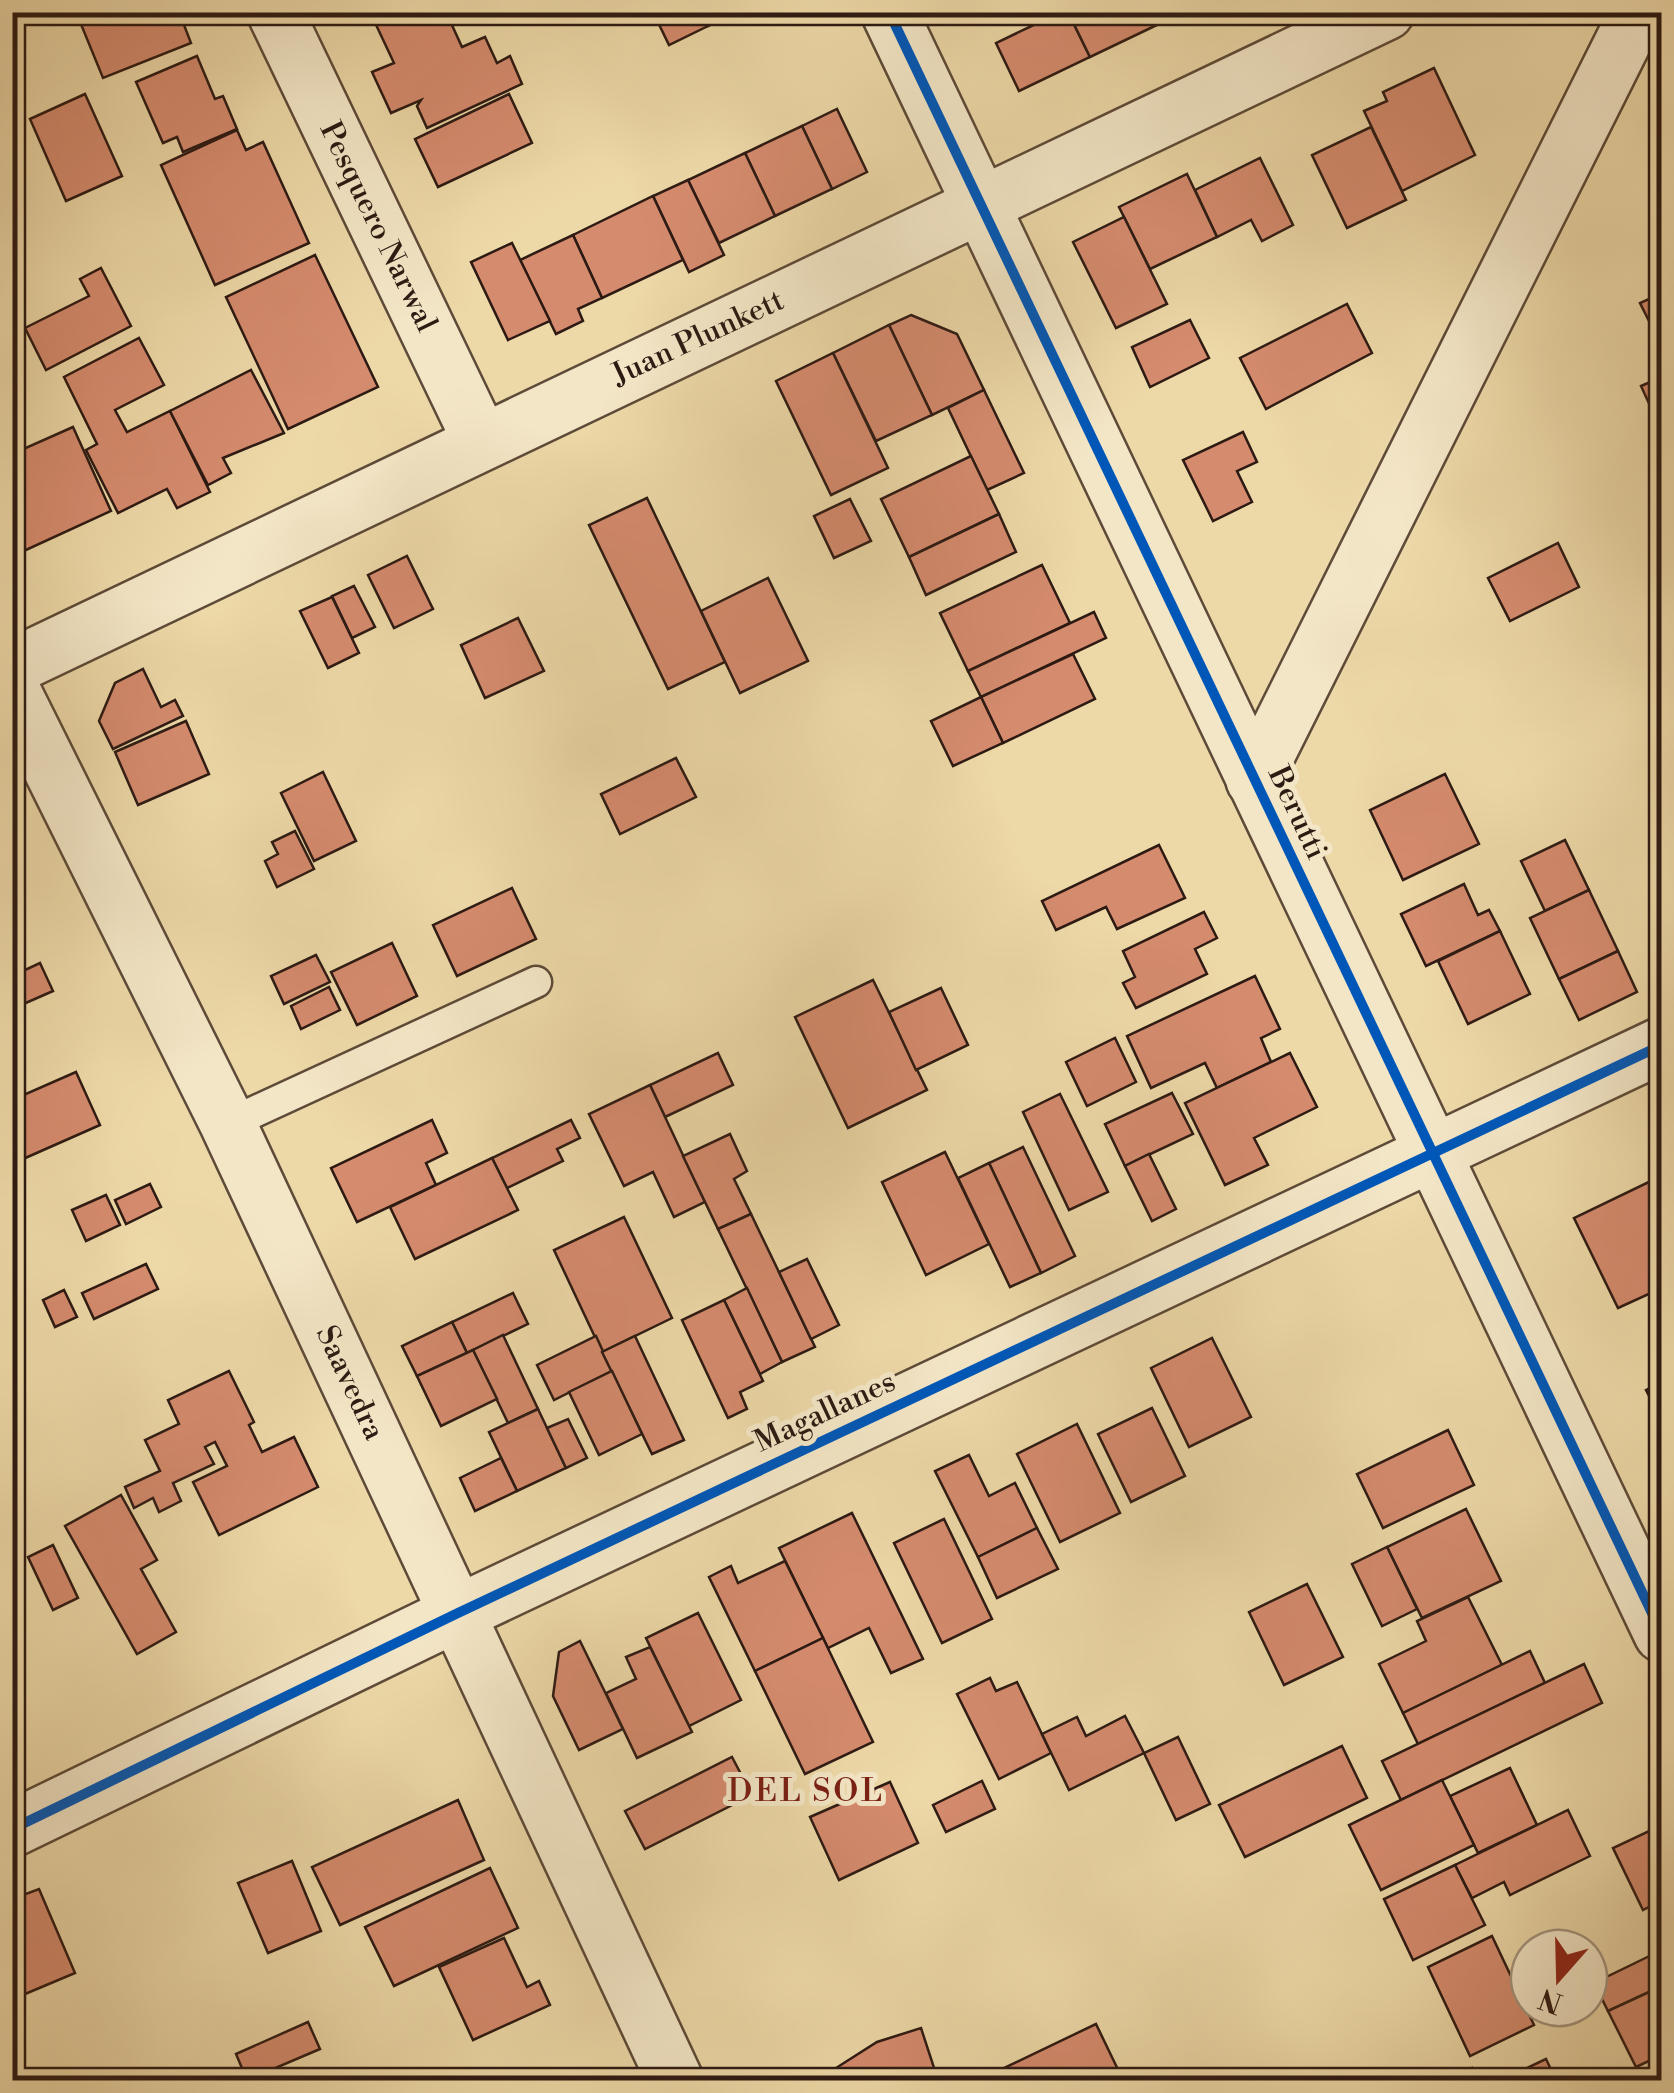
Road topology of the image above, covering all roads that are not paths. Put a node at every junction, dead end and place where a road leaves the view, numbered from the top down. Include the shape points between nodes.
1 (275, 12) edge
2 (890, 12) edge
3 (1386, 12) edge
4 (1638, 12) edge
5 (983, 203) junction
6 (481, 441) junction
7 (12, 668) edge
8 (12, 690) edge
9 (1254, 780) junction
10 (536, 982) dead end
11 (1662, 1045) edge
12 (228, 1124) junction
13 (1432, 1154) junction
14 (458, 1613) junction
15 (1662, 1634) edge
16 (12, 1829) edge
17 (676, 2080) edge

1 - 6 street, Pesquero Narwal
2 - 5 street, Berutti
3 - 5 street, Juan Plunkett
4 - 9 street
5 - 6 street, Juan Plunkett
5 - 9 street, Berutti
6 - 7 street, Juan Plunkett
8 - 12 street, Saavedra
9 - 13 street, Berutti
10 - 12 lane
11 - 13 street, Magallanes
12 - 14 street, Saavedra
13 - 14 street, Magallanes
13 - 15 street, Berutti
14 - 16 street, Magallanes
14 - 17 street, Saavedra

